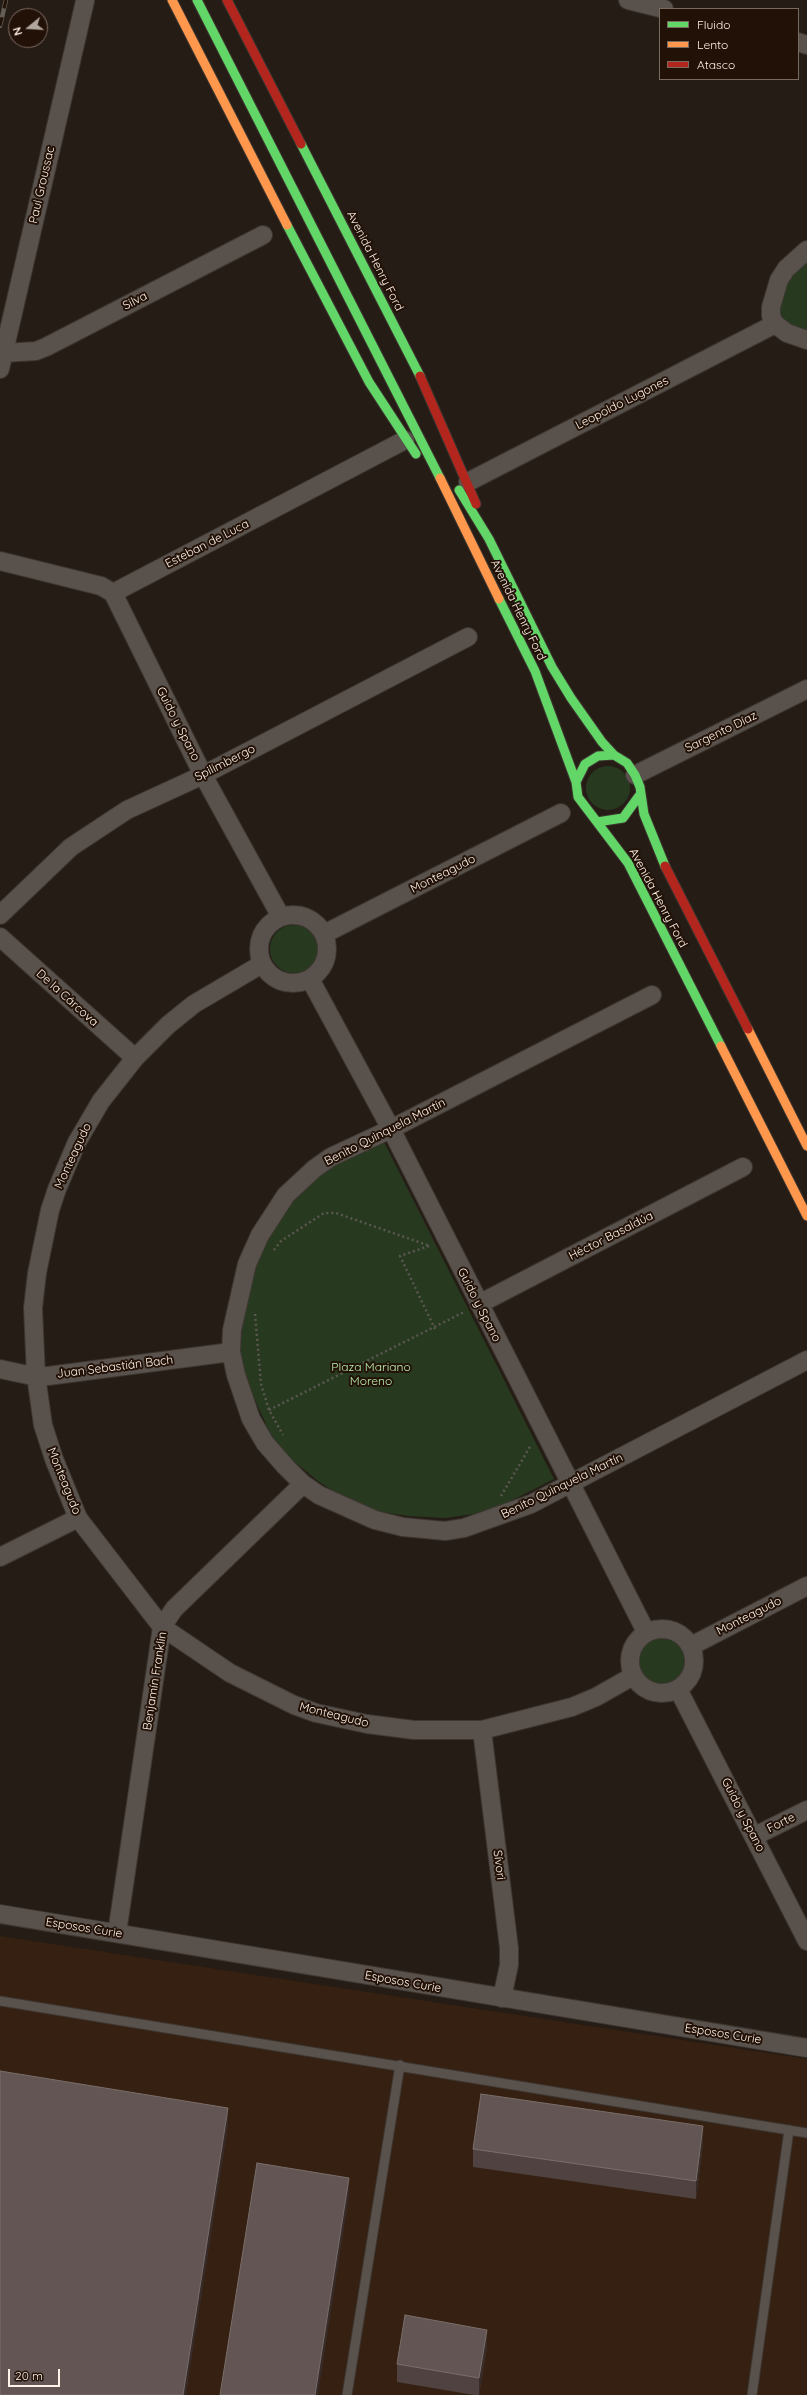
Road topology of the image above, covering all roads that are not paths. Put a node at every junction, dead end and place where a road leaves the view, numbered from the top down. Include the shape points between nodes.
1 (172, 0) edge
2 (196, 0) edge
3 (227, 0) edge
4 (628, 0) edge
5 (84, 1) edge
6 (660, 8) edge
7 (263, 235) dead end
8 (807, 250) edge
9 (775, 324) junction
10 (807, 340) edge
11 (2, 361) edge
12 (397, 390) junction
13 (405, 440) junction
14 (445, 466) dead end
15 (460, 481) junction
16 (452, 506) junction
17 (489, 539) junction
18 (0, 561) edge
19 (113, 593) junction
20 (468, 637) dead end
21 (807, 689) edge
22 (614, 755) junction
23 (204, 775) junction
24 (635, 775) junction
25 (576, 782) junction
26 (640, 796) junction
27 (561, 813) dead end
28 (597, 822) junction
29 (0, 914) edge
30 (281, 917) junction
31 (324, 934) junction
32 (0, 937) edge
33 (262, 964) junction
34 (310, 979) junction
35 (652, 995) dead end
36 (135, 1058) junction
37 (391, 1129) junction
38 (805, 1136) edge
39 (807, 1146) edge
40 (774, 1152) junction
41 (743, 1167) dead end
42 (807, 1216) edge
43 (479, 1304) junction
44 (231, 1352) junction
45 (807, 1360) edge
46 (0, 1369) edge
47 (36, 1376) junction
48 (304, 1484) junction
49 (571, 1485) junction
50 (78, 1518) junction
51 (0, 1557) edge
52 (807, 1586) edge
53 (162, 1627) junction
54 (646, 1632) junction
55 (691, 1646) junction
56 (633, 1676) junction
57 (678, 1689) junction
58 (482, 1730) junction
59 (807, 1810) edge
60 (755, 1836) junction
61 (0, 1914) edge
62 (117, 1933) junction
63 (807, 1941) edge
64 (502, 1998) junction
65 (0, 2001) edge
66 (807, 2048) edge
67 (400, 2065) junction
68 (789, 2130) junction
69 (807, 2133) edge
70 (347, 2395) edge
71 (752, 2395) edge

1 - 13 main road, Avenida Henry Ford via 335,319 369,382
2 - 12 main road, Avenida Henry Ford
3 - 15 main road, Avenida Henry Ford via 402,340
4 - 6 street
5 - 11 street, Paul Groussac
7 - 11 street, Silva via 36,352
8 - 9 street via 786,269 779,280 771,307 771,316
9 - 10 street via 788,333
9 - 15 street, Leopoldo Lugones
12 - 14 main road, Avenida Henry Ford
12 - 16 main road, Avenida Henry Ford
13 - 16 main road, Avenida Henry Ford
13 - 19 street, Esteban de Luca
15 - 17 main road, Avenida Henry Ford
15 - 17 main road, Avenida Henry Ford
16 - 25 main road, Avenida Henry Ford via 535,671
17 - 22 main road, Avenida Henry Ford via 556,673 579,710
18 - 19 street via 101,586
19 - 23 street, Guido y Spano
20 - 23 street, Spilimbergo
21 - 24 street, Sargento Díaz
22 - 24 main road, Avenida Henry Ford via 627,763
22 - 25 main road via 598,756 585,764
23 - 29 street, Spilimbergo via 127,810 71,846
23 - 30 street, Guido y Spano
24 - 26 main road, Avenida Henry Ford via 640,787
25 - 28 main road, Avenida Henry Ford via 578,797
26 - 28 main road via 622,818
26 - 38 main road, Avenida Henry Ford via 650,832 660,855
27 - 31 street, Monteagudo
28 - 40 main road, Avenida Henry Ford via 628,863
30 - 31 street via 292,914 304,916 314,922
30 - 33 street via 271,922 264,931 259,953
31 - 34 street via 328,952 325,962 319,972
32 - 36 street, De la Cárcova
33 - 34 street via 269,973 283,982 300,983
33 - 36 street, Monteagudo via 194,1004 168,1025
34 - 37 street, Guido y Spano
35 - 37 street, Benito Quinquela Martín
36 - 47 street, Monteagudo via 101,1101 78,1142 67,1162 50,1210 37,1273 33,1308
37 - 43 street, Guido y Spano via 438,1243
37 - 44 street, Benito Quinquela Martín via 331,1157 314,1168 286,1195 263,1230 247,1264 237,1303
38 - 39 main road, Avenida Henry Ford
38 - 40 main road
40 - 42 main road, Avenida Henry Ford
41 - 43 street, Héctor Basaldúa
43 - 49 street, Guido y Spano
44 - 47 street, Juan Sebastián Bach
44 - 48 street, Benito Quinquela Martín via 250,1419 265,1443
45 - 49 street, Benito Quinquela Martín
46 - 47 street, Juan Sebastián Bach
47 - 50 street, Monteagudo via 43,1425 66,1492
48 - 49 street, Benito Quinquela Martín via 334,1503 355,1512 403,1527 445,1531 487,1521
48 - 53 street, Benjamín Franklin via 174,1609
49 - 54 street, Guido y Spano
50 - 51 street
50 - 53 street, Monteagudo
52 - 55 street, Monteagudo
53 - 58 street, Monteagudo via 230,1673 294,1705 316,1713 367,1724 414,1730
53 - 62 street, Benjamín Franklin
54 - 55 street via 663,1628 671,1630 682,1636
54 - 56 street via 633,1647 630,1666
55 - 57 street via 694,1666 691,1675
56 - 57 street via 648,1690 668,1693
56 - 58 street, Monteagudo via 572,1707
57 - 60 street, Guido y Spano
58 - 64 street, Sívori via 509,1948 509,1965
59 - 60 street, Forte
60 - 63 street, Guido y Spano
61 - 62 street, Esposos Curie
62 - 64 street, Esposos Curie
64 - 66 street, Esposos Curie
65 - 67 lane
67 - 68 lane
67 - 70 lane
68 - 69 lane
68 - 71 lane

